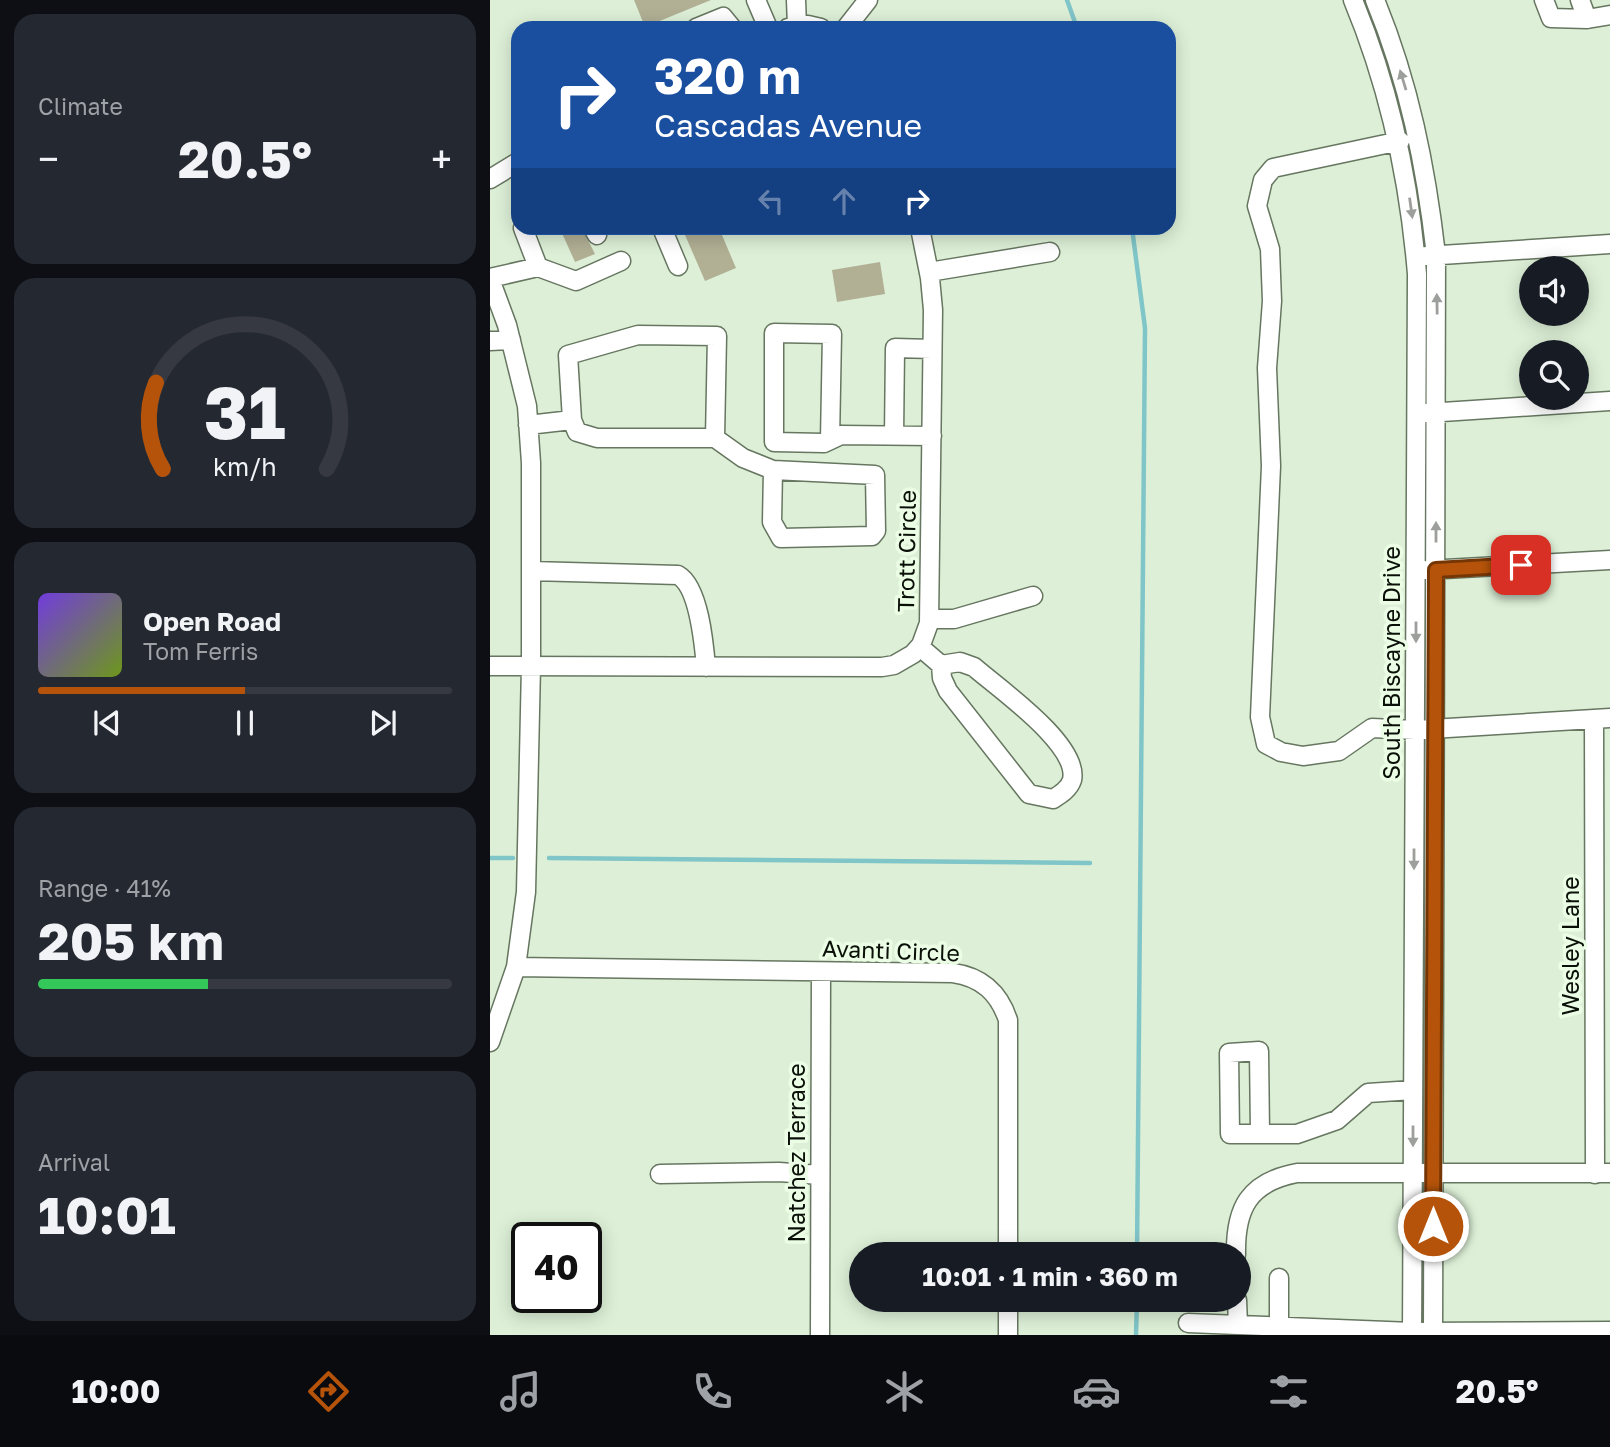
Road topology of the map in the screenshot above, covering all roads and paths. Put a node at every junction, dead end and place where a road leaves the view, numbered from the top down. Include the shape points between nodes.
1 (756, 0) edge
2 (796, 0) edge
3 (868, 0) edge
4 (1353, 0) edge
5 (1375, 0) edge
6 (1545, 0) edge
7 (1580, 0) edge
8 (1610, 15) edge
9 (1587, 19) junction
10 (765, 21) edge
11 (793, 21) edge
12 (852, 21) edge
13 (1400, 141) junction
14 (511, 166) edge
15 (490, 179) edge
16 (526, 235) edge
17 (665, 235) edge
18 (921, 235) edge
19 (1610, 244) edge
20 (1050, 253) dead end
21 (1436, 255) junction
22 (1415, 256) junction
23 (621, 261) dead end
24 (678, 266) dead end
25 (538, 267) junction
26 (929, 272) junction
27 (490, 279) edge
28 (512, 340) junction
29 (490, 341) edge
30 (932, 349) junction
31 (1610, 401) edge
32 (1437, 412) junction
33 (1417, 414) junction
34 (572, 420) junction
35 (528, 425) junction
36 (894, 436) junction
37 (932, 436) junction
38 (715, 438) junction
39 (830, 440) junction
40 (773, 470) junction
41 (1610, 560) edge
42 (1436, 570) junction
43 (531, 571) junction
44 (1416, 571) junction
45 (1032, 596) dead end
46 (929, 619) junction
47 (920, 647) junction
48 (941, 665) junction
49 (490, 666) edge
50 (531, 666) junction
51 (706, 667) junction
52 (1602, 718) edge
53 (1435, 729) junction
54 (1415, 730) junction
55 (1602, 823) edge
56 (1602, 934) edge
57 (516, 967) junction
58 (821, 972) junction
59 (490, 1042) edge
60 (1602, 1062) edge
61 (1413, 1090) junction
62 (1260, 1135) junction
63 (1413, 1173) junction
64 (1434, 1173) junction
65 (1602, 1173) edge
66 (660, 1174) dead end
67 (820, 1175) junction
68 (1008, 1242) edge
69 (1237, 1242) edge
70 (1279, 1278) dead end
71 (1008, 1312) edge
72 (1237, 1312) edge
73 (1188, 1323) dead end
74 (1238, 1325) junction
75 (1279, 1326) junction
76 (1610, 1331) edge
77 (1364, 1333) edge
78 (1412, 1334) edge
79 (1433, 1334) edge
80 (820, 1335) edge
81 (1007, 1335) edge

1 - 10 street
2 - 11 street
3 - 12 street
4 - 13 street, South Biscayne Drive
21 -> 5 street, South Biscayne Drive via 1419,137
6 - 9 street via 1551,18
7 - 9 street
8 - 9 street
13 -> 22 street, South Biscayne Drive
13 - 54 street via 1273,167 1263,180 1257,206 1270,249 1267,368 1271,466 1259,716 1266,744 1303,756 1339,751 1372,728
14 - 15 street
16 - 25 street
17 - 24 street
18 - 26 street, Trott Circle
19 - 21 street
20 - 26 street
21 - 22 street
32 -> 21 street, South Biscayne Drive
22 - 33 street, South Biscayne Drive
23 - 25 street via 576,281
25 - 27 street
26 - 30 street, Trott Circle
27 - 28 street
28 - 29 street
28 - 35 street
30 - 36 street via 895,348
30 - 37 street, Trott Circle
31 - 32 street
32 - 33 street
42 -> 32 street, South Biscayne Drive
33 - 44 street, South Biscayne Drive
34 - 35 street
34 - 38 street via 577,432 597,438
34 - 38 street via 568,355 638,335 717,336
35 - 43 street
36 - 37 street
36 - 39 street via 841,435
37 - 46 street, Trott Circle
38 - 40 street via 743,458
39 - 39 street via 774,442 774,333 832,334
40 - 40 street via 772,522 781,538 872,536 876,531 874,475
41 - 42 street
42 - 44 street
42 - 53 street, South Biscayne Drive
43 - 50 street
43 - 51 street via 678,575 692,594
44 -> 54 street, South Biscayne Drive
45 - 46 street via 954,619
46 - 47 street, Trott Circle
47 - 48 street
47 - 51 street via 904,661 882,667
48 - 48 street via 948,691 1029,794 1054,799 1065,791 1072,780 1071,765 1056,739 974,667 960,662
49 - 50 street
50 - 51 street
50 - 57 street via 529,854
52 - 53 street
52 - 55 street, Wesley Lane
53 - 54 street
53 - 64 street, South Biscayne Drive
54 -> 61 street, South Biscayne Drive
55 - 56 street, Wesley Lane
56 - 60 street, Wesley Lane
57 - 58 street, Avanti Circle
57 - 59 street
58 - 67 street, Natchez Terrace
58 - 68 street, Avanti Circle via 953,973 972,977 996,995 1008,1020
60 - 65 street, Wesley Lane
61 - 62 street via 1368,1093 1338,1120 1319,1128
61 -> 63 street, South Biscayne Drive
62 - 62 street via 1230,1134 1229,1053 1259,1051
63 - 64 street
63 - 69 street via 1297,1173 1267,1183 1239,1216
63 - 78 street, South Biscayne Drive
64 - 65 street
64 - 79 street, South Biscayne Drive
66 - 67 street
67 - 80 street, Natchez Terrace
70 - 75 street
71 - 81 street
72 - 74 street
73 - 74 street
74 - 75 street
75 - 77 street
76 - 79 street
77 - 78 street
78 - 79 street

